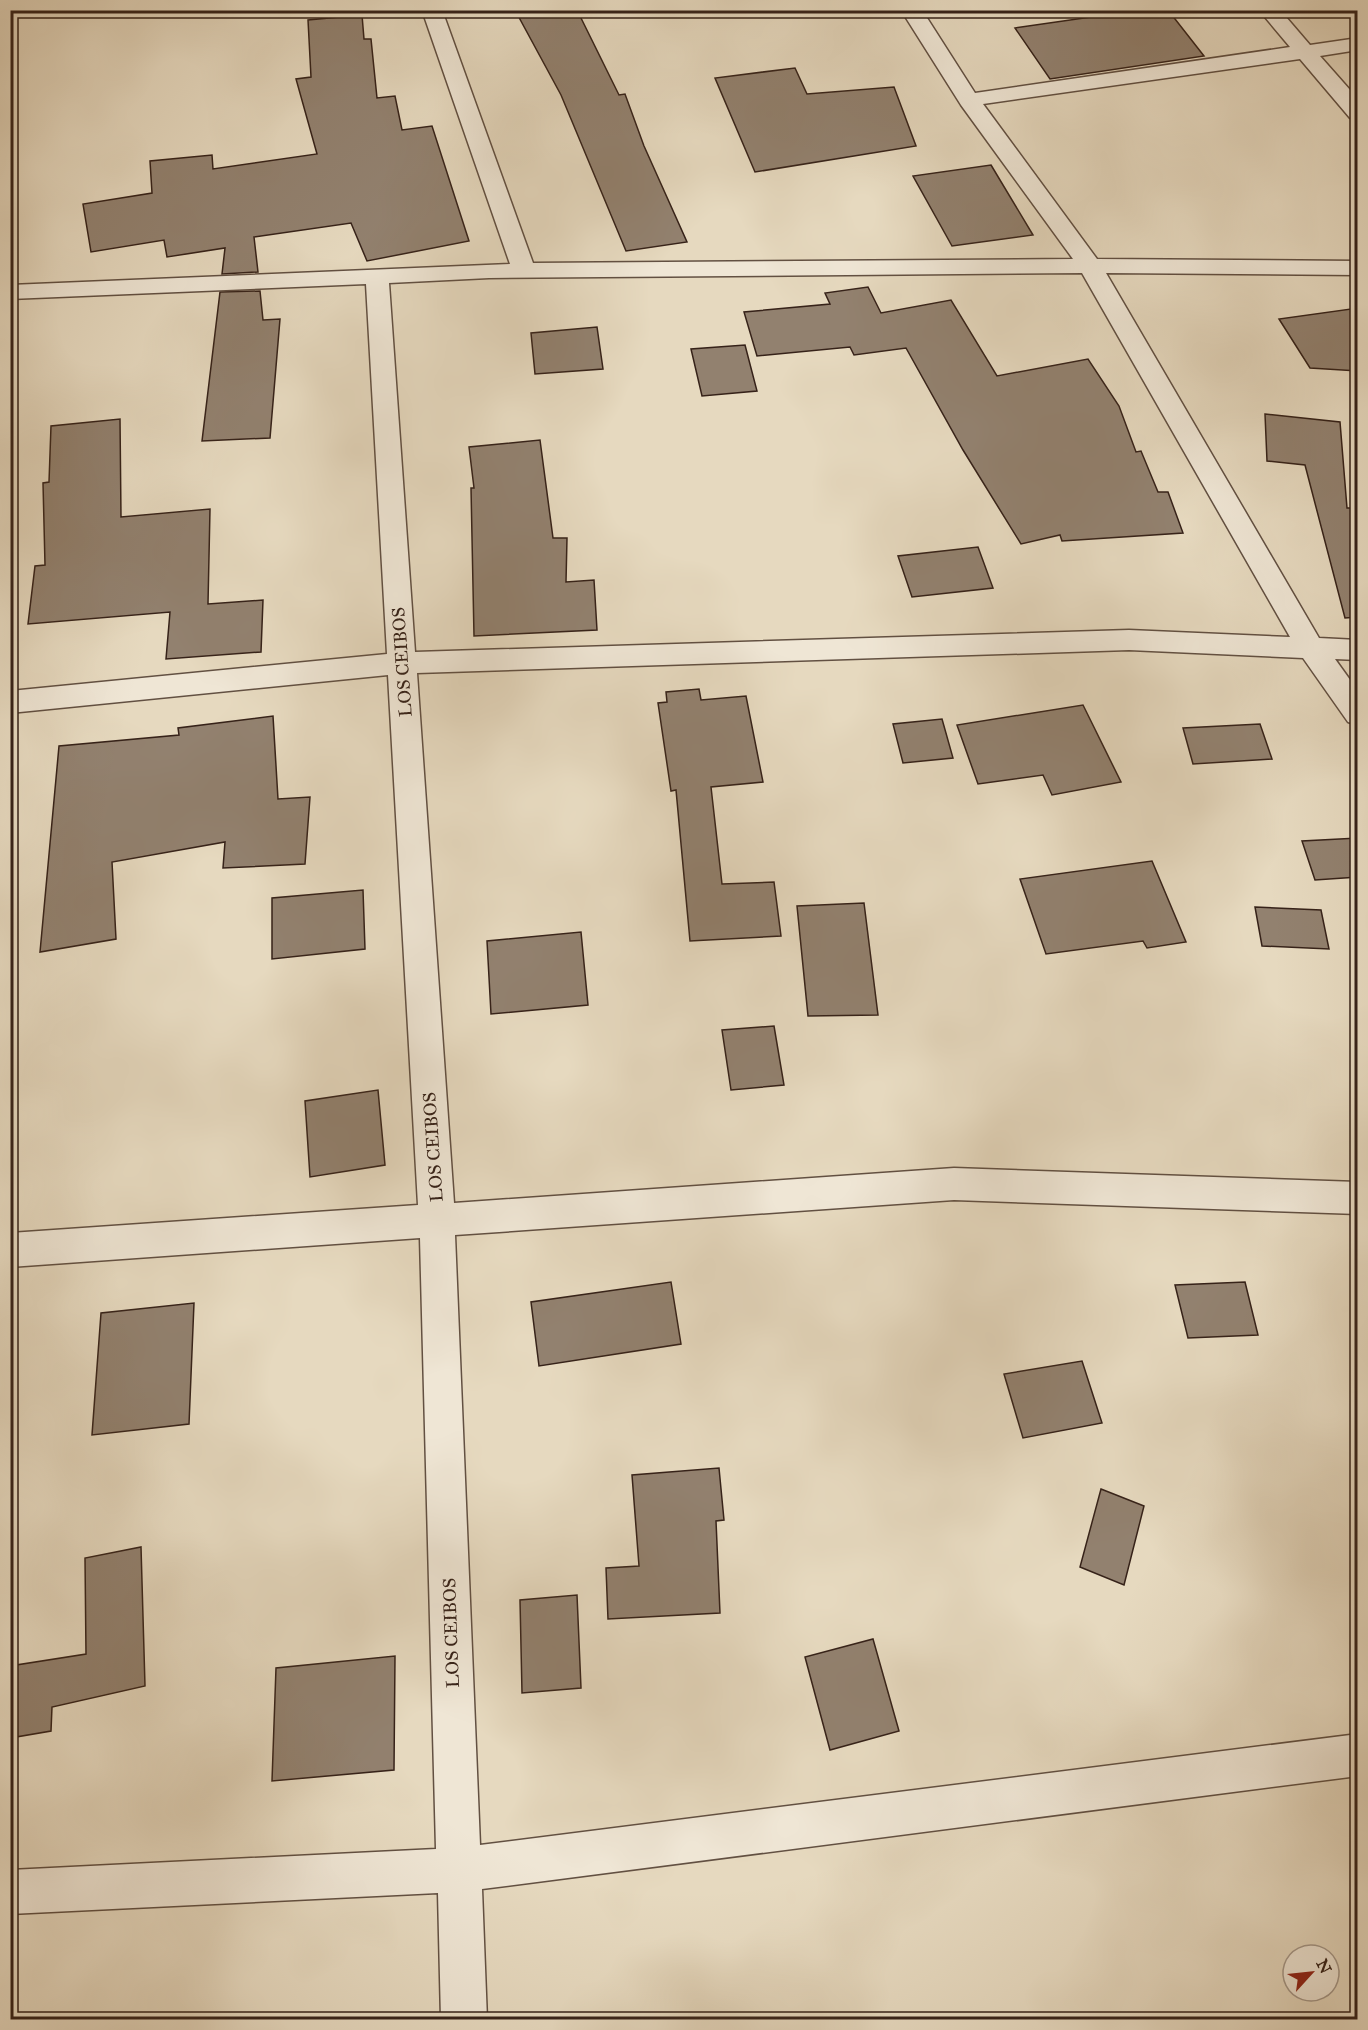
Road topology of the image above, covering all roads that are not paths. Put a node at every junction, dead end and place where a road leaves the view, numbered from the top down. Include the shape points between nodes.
1 (432, 10) edge
2 (911, 10) edge
3 (1269, 10) edge
4 (1358, 44) edge
5 (1305, 52) junction
6 (969, 100) junction
7 (1358, 113) edge
8 (1090, 266) junction
9 (1358, 268) edge
10 (524, 270) junction
11 (377, 276) junction
12 (11, 292) edge
13 (1311, 648) junction
14 (1358, 650) edge
15 (402, 663) junction
16 (10, 702) edge
17 (1358, 714) edge
18 (1358, 1198) edge
19 (437, 1221) junction
20 (10, 1250) edge
21 (1358, 1755) edge
22 (459, 1870) junction
23 (10, 1892) edge
24 (464, 2019) edge

1 - 10 street
2 - 6 street
3 - 5 street
4 - 5 street
5 - 6 street
5 - 7 street
6 - 8 street
8 - 9 street
8 - 10 street
8 - 13 street
10 - 11 street
11 - 12 street
11 - 15 street, LOS CEIBOS
13 - 14 street
13 - 15 street via 1129,640
13 - 17 street
15 - 16 street
15 - 19 street, LOS CEIBOS
18 - 19 street via 954,1184
19 - 20 street
19 - 22 street, LOS CEIBOS
21 - 22 street
22 - 23 street
22 - 24 street, LOS CEIBOS

